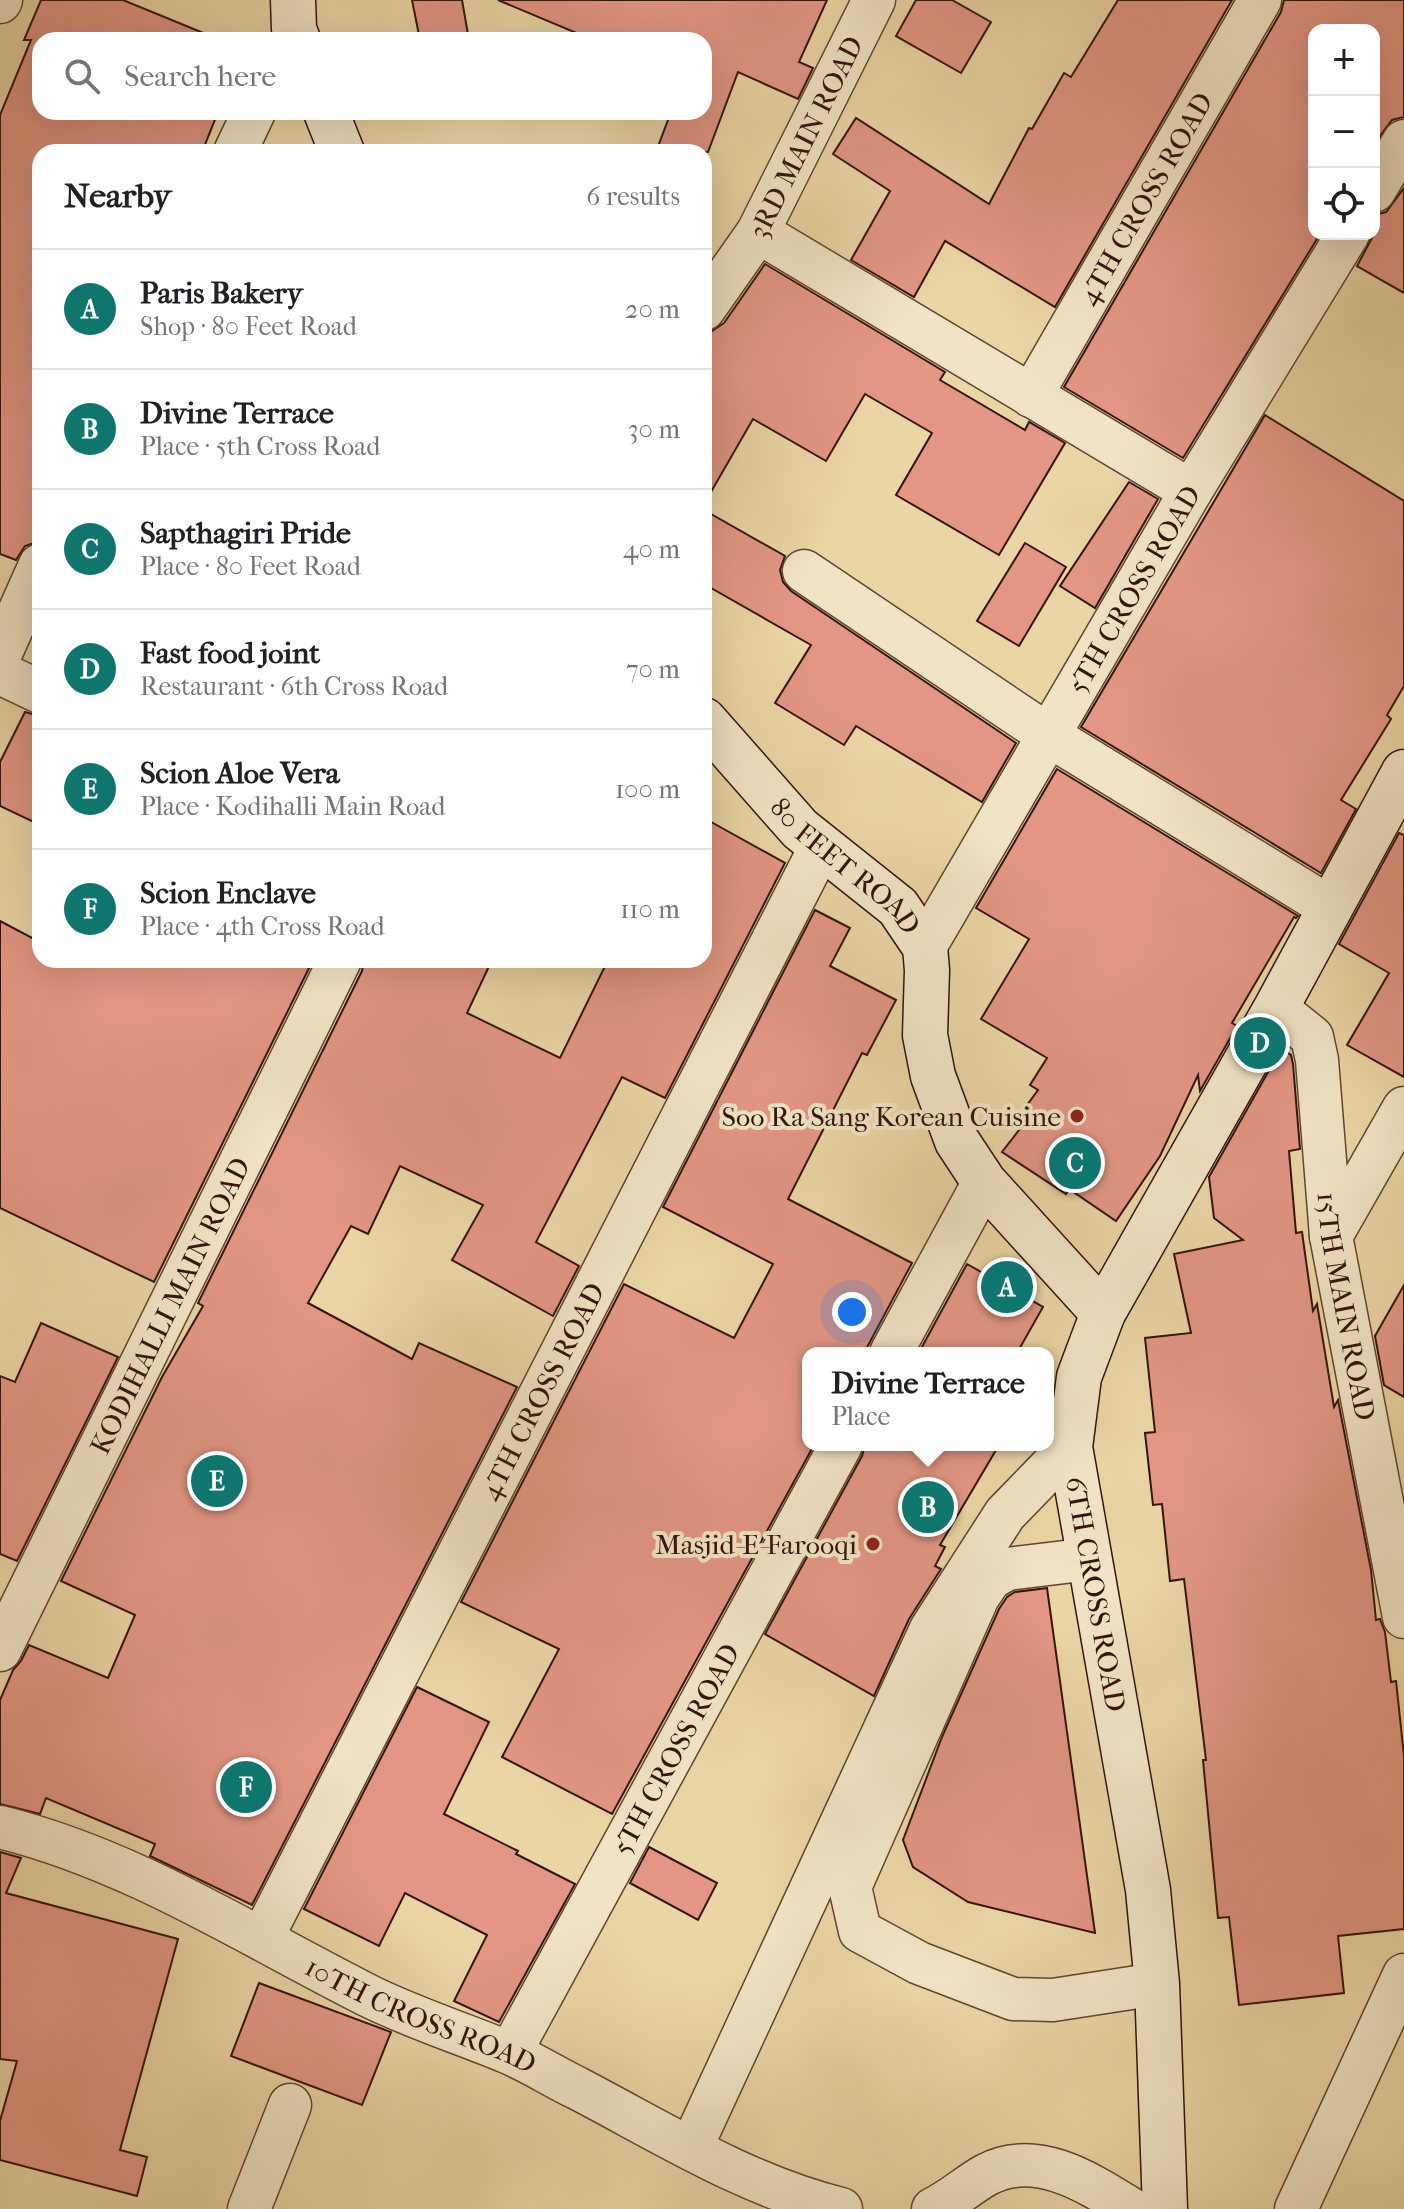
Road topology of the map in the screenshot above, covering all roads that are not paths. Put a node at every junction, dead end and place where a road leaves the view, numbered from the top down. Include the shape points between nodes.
1 (874, 0) edge
2 (1260, 0) edge
3 (250, 120) edge
4 (329, 120) edge
5 (1404, 141) edge
6 (239, 144) edge
7 (339, 144) edge
8 (1380, 181) edge
9 (758, 232) junction
10 (1344, 240) edge
11 (712, 298) edge
12 (1031, 396) junction
13 (1191, 491) junction
14 (804, 571) dead end
15 (32, 575) edge
16 (10, 602) edge
17 (0, 655) edge
18 (0, 673) edge
19 (32, 688) edge
20 (712, 729) edge
21 (1048, 735) junction
22 (1404, 772) edge
23 (821, 846) junction
24 (1331, 908) junction
25 (925, 947) junction
26 (336, 968) edge
27 (1276, 1008) junction
28 (1404, 1108) edge
29 (984, 1182) junction
30 (1331, 1236) junction
31 (1103, 1313) junction
32 (894, 1347) edge
33 (1070, 1447) junction
34 (1404, 1450) edge
35 (838, 1451) edge
36 (1379, 1494) junction
37 (1090, 1559) junction
38 (1404, 1617) edge
39 (0, 1650) edge
40 (0, 1827) edge
41 (262, 1938) junction
42 (1404, 1975) edge
43 (1157, 1984) junction
44 (510, 2053) junction
45 (290, 2105) dead end
46 (691, 2148) junction
47 (750, 2195) edge
48 (249, 2209) edge
49 (841, 2209) edge
50 (933, 2209) edge
51 (1131, 2209) edge
52 (1165, 2209) edge
53 (1296, 2209) edge

1 - 9 street, 3RD MAIN ROAD
2 - 12 street, 4TH CROSS ROAD
3 - 6 street
4 - 7 street
5 - 8 street
9 - 11 street, 3RD MAIN ROAD
9 - 12 street
10 - 13 street, 5TH CROSS ROAD
12 - 13 street
13 - 21 street, 5TH CROSS ROAD
14 - 21 street
15 - 16 street
16 - 17 street
18 - 19 street
20 - 23 street, 80 FEET ROAD via 774,802
21 - 24 street
21 - 25 street, 5TH CROSS ROAD
22 - 24 street, 6TH CROSS ROAD
23 - 25 street, 80 FEET ROAD via 898,907
23 - 41 street, 4TH CROSS ROAD
24 - 27 street, 6TH CROSS ROAD
25 - 29 street, 80 FEET ROAD via 925,1035 933,1076 957,1141
26 - 39 street, KODIHALLI MAIN ROAD
27 - 30 street, 15TH MAIN ROAD via 1312,1037
27 - 31 street, 6TH CROSS ROAD
28 - 30 street
29 - 31 street, 80 FEET ROAD
29 - 32 street
30 - 36 street, 15TH MAIN ROAD
31 - 33 street, 6TH CROSS ROAD via 1079,1377
33 - 37 street, 6TH CROSS ROAD
33 - 46 street via 1005,1514 931,1629
34 - 36 street
35 - 44 street, 5TH CROSS ROAD
36 - 38 street, 15TH MAIN ROAD
37 - 43 street, 6TH CROSS ROAD via 1145,1874
37 - 43 street via 1007,1569 990,1579 850,1887 860,1931 919,1963 1013,1999 1053,2000
40 - 41 street, 10TH CROSS ROAD via 105,1862
41 - 44 street, 10TH CROSS ROAD via 373,1998
42 - 53 street
43 - 52 street, 6TH CROSS ROAD
44 - 46 street, 10TH CROSS ROAD
45 - 48 street
46 - 47 street, 10TH CROSS ROAD
47 - 49 street, 10TH CROSS ROAD
50 - 51 street via 1001,2168 1026,2165 1084,2180

